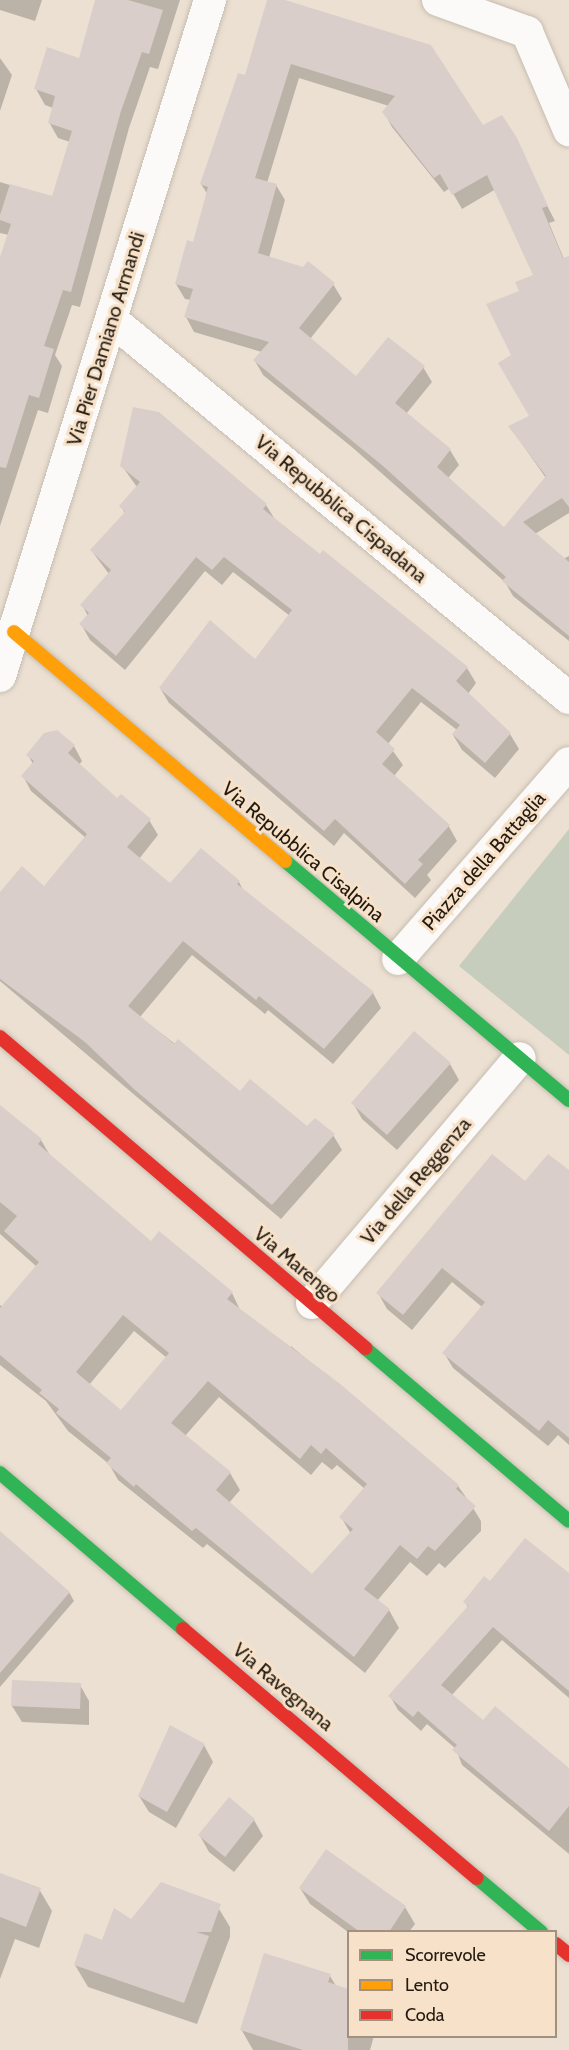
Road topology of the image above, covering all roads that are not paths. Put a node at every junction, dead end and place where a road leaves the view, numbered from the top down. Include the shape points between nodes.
1 (210, 0) edge
2 (438, 0) edge
3 (569, 130) edge
4 (112, 320) junction
5 (14, 632) junction
6 (0, 676) edge
7 (569, 698) edge
8 (569, 763) edge
9 (398, 959) junction
10 (0, 1037) edge
11 (520, 1058) junction
12 (569, 1100) edge
13 (312, 1303) junction
14 (0, 1473) edge
15 (569, 1521) edge
16 (539, 1930) edge
17 (557, 1946) edge
18 (569, 1955) edge

1 - 4 street, Via Pier Damiano Armandi
2 - 3 street via 527,32
4 - 5 street, Via Pier Damiano Armandi
4 - 7 street, Via Repubblica Cispadana
5 - 6 street, Via Pier Damiano Armandi
5 - 9 street, Via Repubblica Cisalpina
8 - 9 street, Piazza della Battaglia
9 - 11 street, Via Repubblica Cisalpina
10 - 13 street, Via Marengo
11 - 12 street, Via Repubblica Cisalpina
11 - 13 street, Via della Reggenza
13 - 15 street, Via Marengo
14 - 16 street, Via Ravegnana
17 - 18 street

